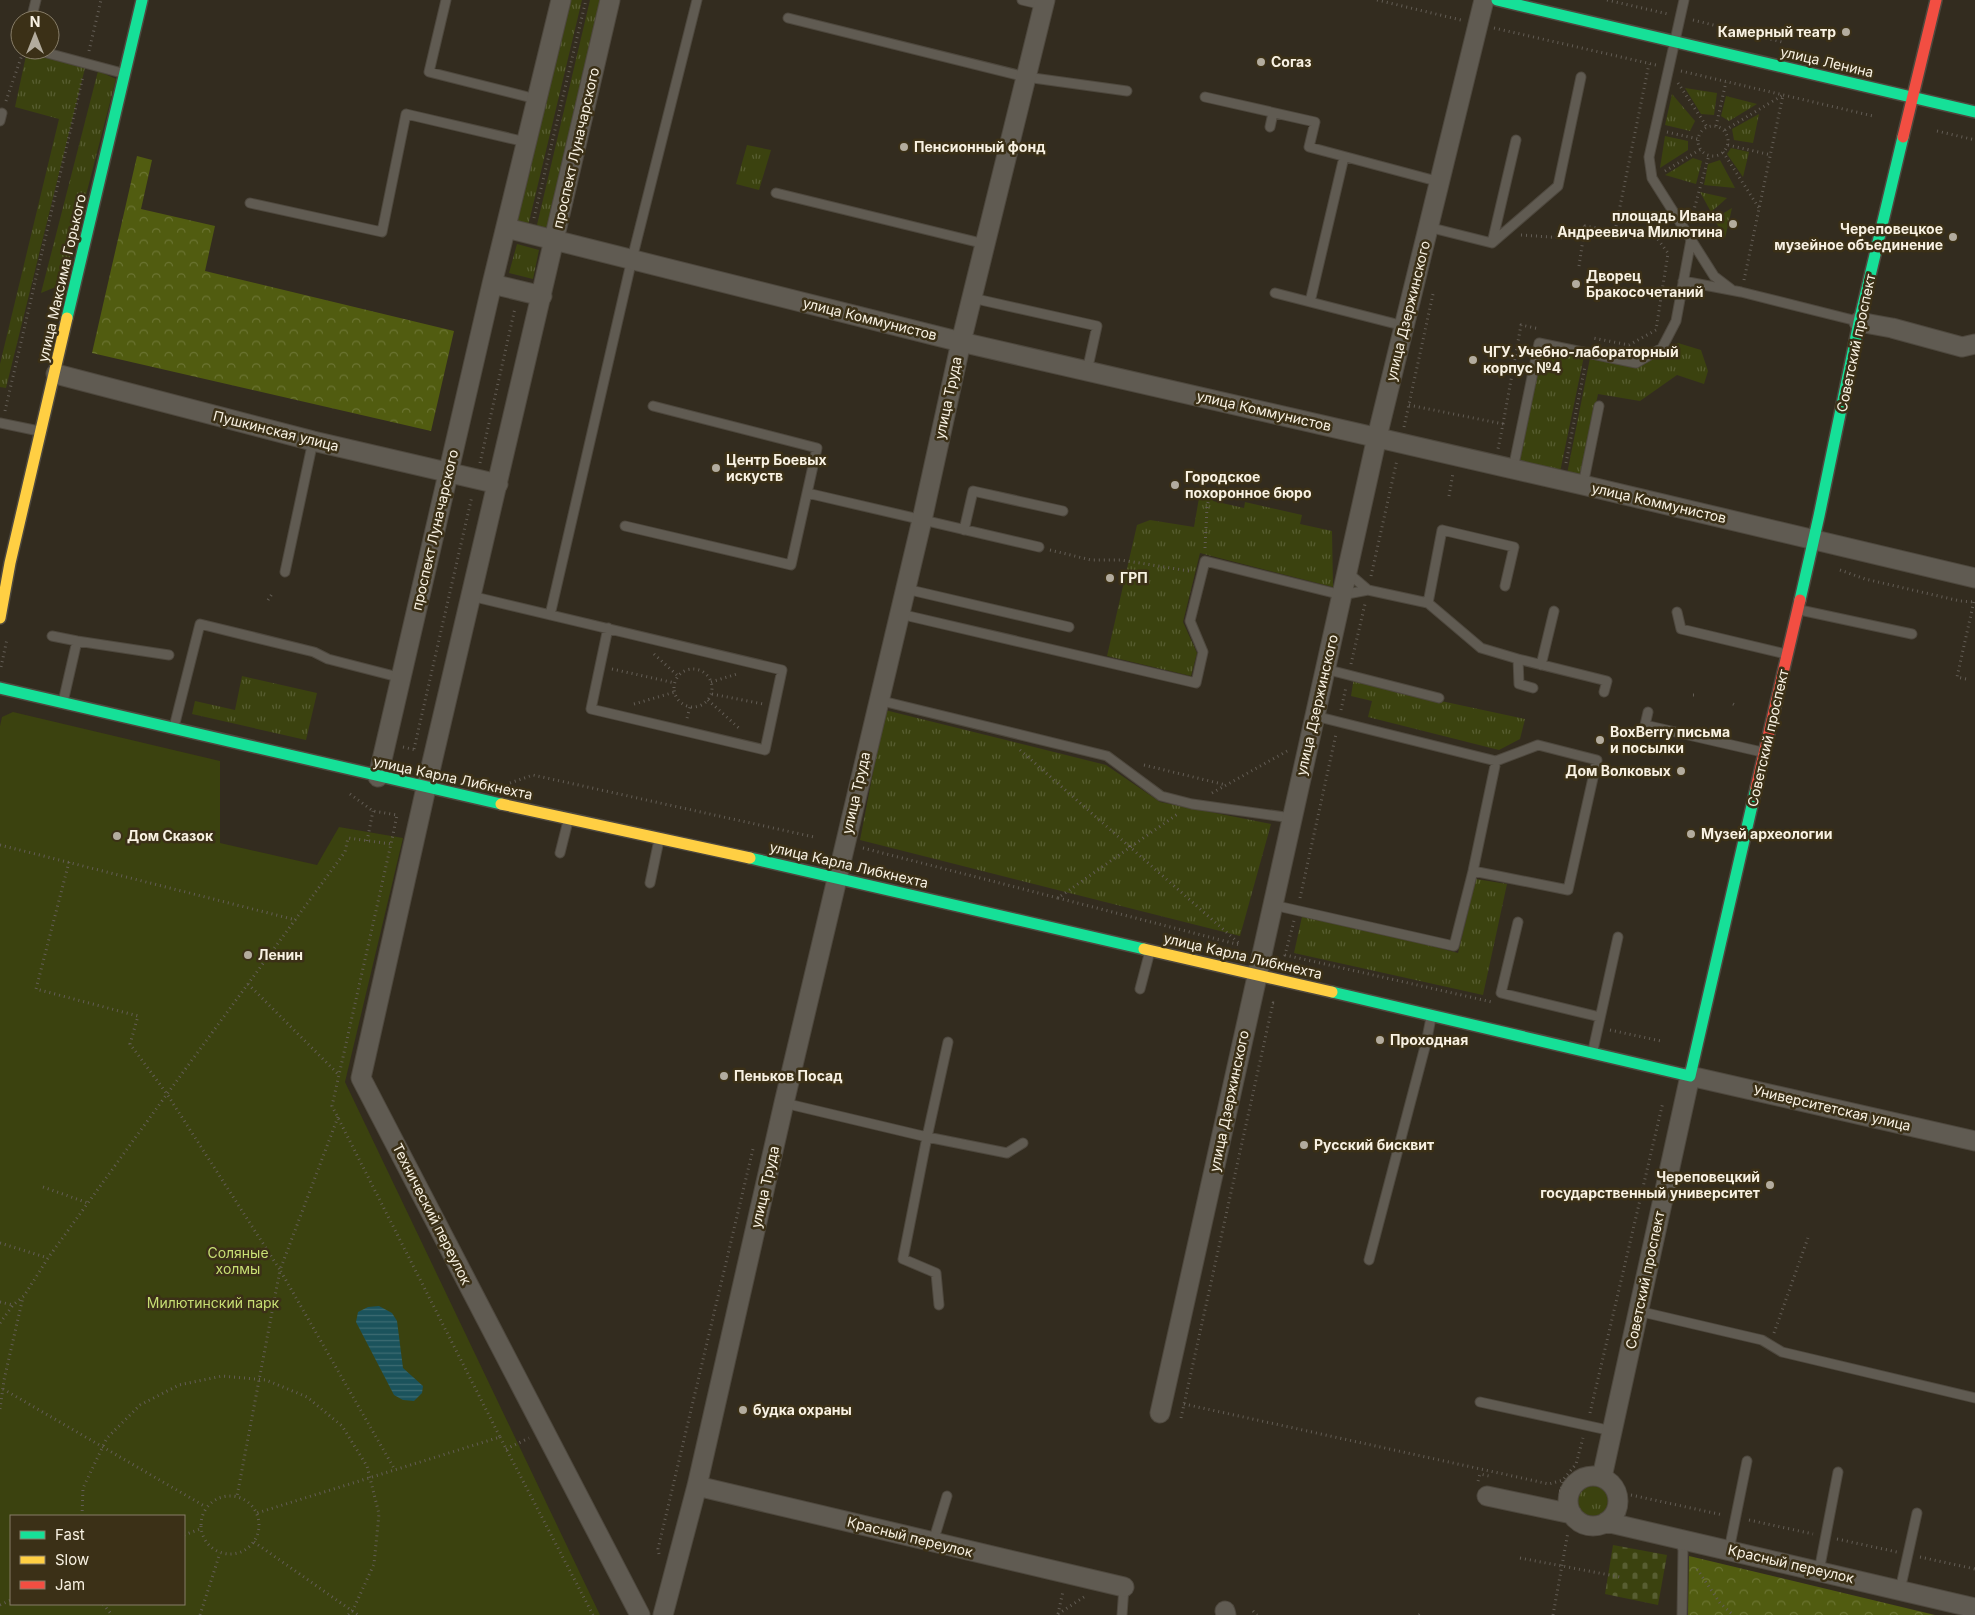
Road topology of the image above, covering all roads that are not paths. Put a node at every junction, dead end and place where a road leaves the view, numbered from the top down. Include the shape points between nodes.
1 (142, 0) edge
2 (446, 0) edge
3 (561, 0) edge
4 (610, 0) edge
5 (696, 0) edge
6 (1022, 0) edge
7 (1484, 0) edge
8 (1497, 0) edge
9 (1684, 0) edge
10 (1936, 0) edge
11 (1044, 3) edge
12 (788, 18) dead end
13 (1674, 42) junction
14 (60, 57) edge
15 (125, 74) junction
16 (1026, 77) junction
17 (1581, 78) dead end
18 (1127, 91) dead end
19 (1205, 97) dead end
20 (1913, 98) junction
21 (536, 100) junction
22 (1975, 112) edge
23 (1274, 113) junction
24 (1270, 127) dead end
25 (1516, 140) dead end
26 (526, 142) junction
27 (1344, 157) junction
28 (1440, 182) junction
29 (776, 193) dead end
30 (250, 203) dead end
31 (1428, 227) junction
32 (506, 228) junction
33 (1689, 237) junction
34 (555, 240) junction
35 (985, 244) junction
36 (1492, 244) junction
37 (632, 259) junction
38 (1684, 280) junction
39 (492, 284) junction
40 (1730, 289) junction
41 (1275, 293) dead end
42 (542, 296) junction
43 (972, 298) junction
44 (1310, 302) junction
45 (1860, 322) junction
46 (1404, 326) junction
47 (961, 342) junction
48 (1975, 344) edge
49 (1087, 371) junction
50 (56, 374) junction
51 (653, 406) dead end
52 (1599, 406) dead end
53 (1, 423) edge
54 (42, 432) junction
55 (1377, 437) junction
56 (313, 441) junction
57 (1513, 468) junction
58 (448, 473) junction
59 (498, 484) junction
60 (1584, 484) junction
61 (807, 493) junction
62 (1063, 511) dead end
63 (922, 520) junction
64 (625, 526) dead end
65 (964, 530) junction
66 (1814, 539) junction
67 (1039, 547) road end
68 (5, 562) edge
69 (285, 572) dead end
70 (1347, 572) junction
71 (1975, 578) edge
72 (1505, 586) dead end
73 (906, 589) junction
74 (1368, 590) junction
75 (1342, 595) junction
76 (471, 596) junction
77 (1428, 603) junction
78 (1798, 609) junction
79 (1554, 611) dead end
80 (1677, 612) dead end
81 (900, 614) junction
82 (550, 615) junction
83 (0, 618) edge
84 (1070, 627) dead end
85 (608, 628) junction
86 (1912, 634) dead end
87 (52, 636) dead end
88 (76, 641) junction
89 (1788, 654) junction
90 (169, 655) dead end
91 (1518, 659) junction
92 (1541, 665) junction
93 (1325, 669) junction
94 (402, 678) junction
95 (0, 688) edge
96 (1533, 688) dead end
97 (1604, 692) dead end
98 (1439, 698) dead end
99 (878, 700) junction
100 (63, 703) junction
101 (1648, 712) dead end
102 (1315, 716) junction
103 (174, 729) junction
104 (1765, 753) junction
105 (1496, 762) junction
106 (378, 777) junction
107 (426, 788) junction
108 (569, 818) junction
109 (1292, 818) junction
110 (660, 837) junction
111 (560, 853) dead end
112 (1473, 871) junction
113 (838, 877) junction
114 (650, 883) dead end
115 (1273, 904) junction
116 (1518, 922) dead end
117 (1618, 937) dead end
118 (1150, 950) junction
119 (1257, 975) junction
120 (1140, 989) dead end
121 (1432, 1015) junction
122 (1600, 1017) junction
123 (948, 1042) dead end
124 (1592, 1053) junction
125 (1690, 1076) junction
126 (784, 1103) junction
127 (927, 1136) junction
128 (1975, 1141) edge
129 (1023, 1143) dead end
130 (1369, 1260) dead end
131 (939, 1305) dead end
132 (1638, 1311) junction
133 (1975, 1398) edge
134 (1480, 1402) dead end
135 (1160, 1413) dead end
136 (1612, 1431) junction
137 (1746, 1461) dead end
138 (1838, 1472) dead end
139 (1602, 1477) junction
140 (697, 1486) junction
141 (947, 1496) dead end
142 (1487, 1496) dead end
143 (1916, 1513) dead end
144 (1571, 1519) junction
145 (1606, 1522) junction
146 (932, 1542) junction
147 (1682, 1544) junction
148 (1729, 1550) junction
149 (1819, 1571) junction
150 (1124, 1587) joint
151 (1900, 1590) junction
152 (1975, 1608) edge
153 (640, 1615) edge
154 (663, 1615) edge
155 (1122, 1615) edge
156 (1682, 1615) edge

1 - 15 main road, улица Максима Горького
2 - 21 lane via 429,72
3 - 21 street, проспект Луначарского
4 - 34 street, проспект Луначарского
5 - 37 lane
6 - 11 lane
7 - 28 street, улица Дзержинского
8 - 13 main road, улица Ленина
9 - 13 lane
10 - 20 main road, Советский проспект
11 - 16 street, улица Труда
12 - 16 lane
13 - 20 main road, улица Ленина
13 - 33 lane via 1649,157 1652,178
14 - 15 lane
15 - 50 main road, улица Максима Горького
16 - 18 lane
16 - 35 street, улица Труда
17 - 36 lane via 1558,186
19 - 23 lane
20 - 22 main road, улица Ленина
20 - 45 main road, Советский проспект
21 - 26 street, проспект Луначарского
23 - 24 lane
23 - 27 lane via 1315,122 1310,147
25 - 36 lane
26 - 30 lane via 406,114 382,232
26 - 32 street, проспект Луначарского
27 - 28 lane
27 - 44 lane
28 - 31 street, улица Дзержинского
29 - 35 lane
31 - 36 lane
31 - 46 street, улица Дзержинского
32 - 34 street, улица Коммунистов
32 - 39 street, проспект Луначарского
33 - 38 lane
33 - 40 lane via 1714,276
34 - 37 street, улица Коммунистов
34 - 42 street, проспект Луначарского
35 - 43 street, улица Труда
37 - 47 street, улица Коммунистов
37 - 82 lane
38 - 40 lane
38 - 57 lane via 1676,321 1662,348 1636,363 1539,343
39 - 42 street
39 - 58 street, проспект Луначарского
40 - 45 lane
41 - 44 lane
42 - 59 street, проспект Луначарского
43 - 47 street, улица Труда
43 - 49 lane via 1097,326
44 - 46 lane
45 - 48 street via 1962,347
45 - 66 main road, Советский проспект
46 - 55 street, улица Дзержинского
47 - 49 street, улица Коммунистов
47 - 63 street, улица Труда
49 - 55 street, улица Коммунистов
50 - 54 main road, улица Максима Горького
50 - 56 street, Пушкинская улица
51 - 61 lane via 817,448
52 - 60 lane
53 - 54 lane
54 - 68 main road, улица Максима Горького
55 - 57 street, улица Коммунистов
55 - 70 street, улица Дзержинского
56 - 58 street, Пушкинская улица
56 - 69 lane
57 - 60 street, улица Коммунистов
58 - 59 street, Пушкинская улица
58 - 94 street, проспект Луначарского
59 - 76 street, проспект Луначарского
60 - 66 street, улица Коммунистов
61 - 63 lane
61 - 64 lane via 790,565
62 - 65 lane via 973,490
63 - 65 lane
63 - 73 street, улица Труда
65 - 67 lane
66 - 71 street, улица Коммунистов
66 - 78 main road, Советский проспект
68 - 83 main road, улица Максима Горького
70 - 74 lane
70 - 75 street, улица Дзержинского
72 - 77 lane via 1514,547 1442,530
73 - 81 street, улица Труда
73 - 84 lane
74 - 75 lane
74 - 77 lane
75 - 81 lane via 1205,561 1190,621 1203,652 1196,683
75 - 93 street, улица Дзержинского
76 - 82 lane
76 - 107 street, проспект Луначарского
77 - 91 lane via 1481,648
78 - 86 lane
78 - 89 main road, Советский проспект
79 - 92 lane
80 - 89 lane via 1681,628
81 - 99 street, улица Труда
82 - 85 lane
85 - 85 lane via 782,670 764,750 591,709
87 - 88 lane
88 - 90 lane
88 - 100 lane
89 - 104 main road, Советский проспект
91 - 92 lane
91 - 96 lane via 1519,684
92 - 97 lane via 1607,681
93 - 98 lane
93 - 102 street, улица Дзержинского
94 - 103 lane via 200,624
94 - 106 street, проспект Луначарского
95 - 100 main road, улица Карла Либкнехта
99 - 109 lane via 1107,756 1161,796 1192,804
99 - 113 street, улица Труда
100 - 103 main road, улица Карла Либкнехта
101 - 104 lane via 1645,725
102 - 105 lane
102 - 109 street, улица Дзержинского
103 - 106 main road, улица Карла Либкнехта
104 - 125 main road, Советский проспект
105 - 112 lane
105 - 112 lane via 1538,746 1597,760 1568,890
106 - 107 main road, улица Карла Либкнехта
107 - 108 main road, улица Карла Либкнехта
107 - 153 street, Технический переулок via 362,1078
108 - 110 main road, улица Карла Либкнехта
108 - 111 lane
109 - 115 street, улица Дзержинского
110 - 113 main road, улица Карла Либкнехта
110 - 114 lane
112 - 115 lane via 1454,946
113 - 118 main road, улица Карла Либкнехта
113 - 126 street, улица Труда
115 - 119 street, улица Дзержинского
116 - 122 lane via 1501,994
117 - 122 lane
118 - 119 main road, улица Карла Либкнехта
118 - 120 lane
119 - 121 main road, улица Карла Либкнехта
119 - 135 street, улица Дзержинского
121 - 124 main road, улица Карла Либкнехта
121 - 130 lane
122 - 124 lane
123 - 127 lane
124 - 125 main road, улица Карла Либкнехта
125 - 128 street, Университетская улица
125 - 132 street, Советский проспект
126 - 127 lane
126 - 140 street, улица Труда
127 - 129 lane via 1007,1153
127 - 131 lane via 903,1259 936,1273
132 - 133 lane via 1762,1340 1782,1352
132 - 136 street, Советский проспект
134 - 136 lane
136 - 139 street, Советский проспект
137 - 148 lane
138 - 149 lane
139 - 144 street via 1586,1477 1576,1482 1568,1503
139 - 145 street via 1615,1488 1619,1498 1617,1509
140 - 146 street, Красный переулок
140 - 154 street, улица Труда
141 - 146 lane
142 - 144 street
143 - 151 lane
144 - 145 street via 1590,1526
145 - 147 street, Красный переулок
146 - 150 street, Красный переулок
147 - 148 street, Красный переулок
147 - 156 lane
148 - 149 street, Красный переулок
149 - 151 street, Красный переулок
150 - 155 lane
151 - 152 street, Красный переулок

